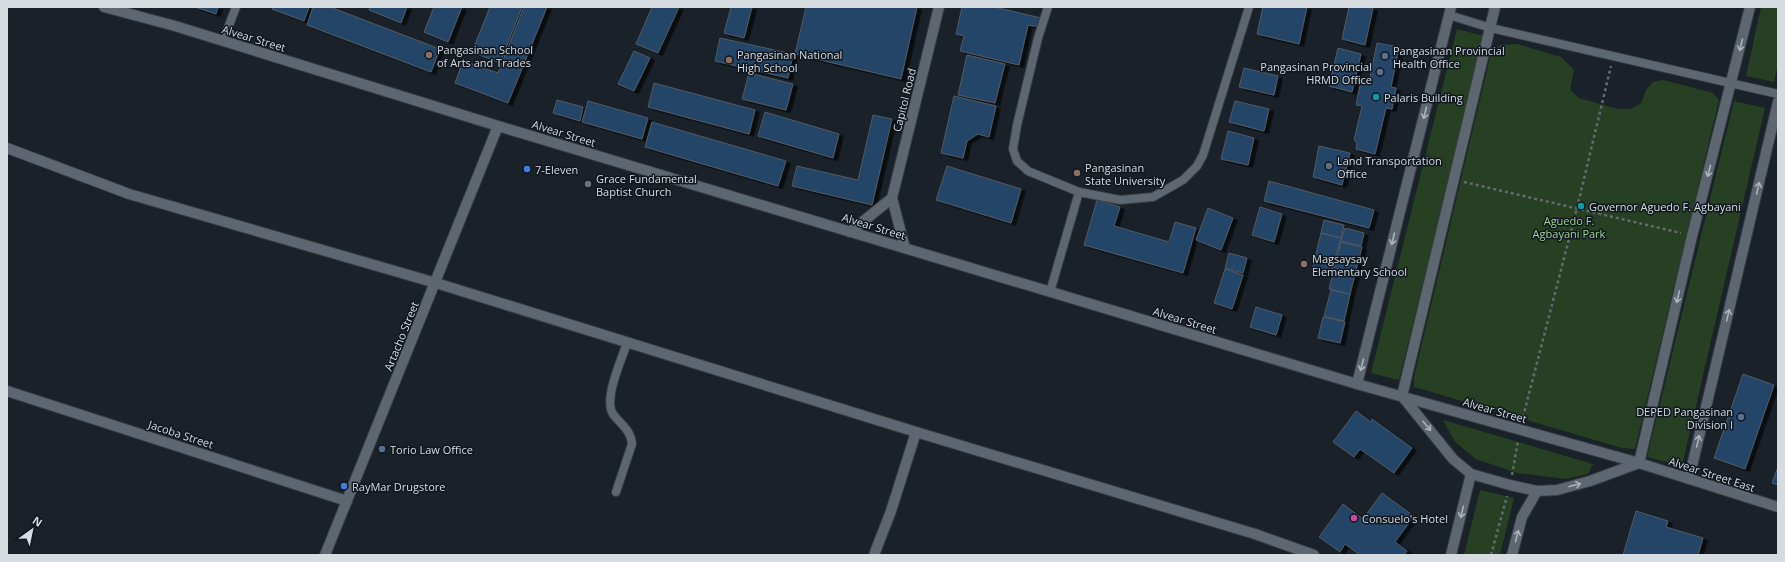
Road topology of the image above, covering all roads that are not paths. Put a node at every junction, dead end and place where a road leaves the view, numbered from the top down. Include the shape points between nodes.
1 (104, 7) edge
2 (236, 7) edge
3 (939, 7) edge
4 (1048, 7) edge
5 (1249, 7) edge
6 (1495, 7) edge
7 (1750, 7) edge
8 (1450, 11) edge
9 (1491, 28) junction
10 (223, 41) junction
11 (1731, 85) junction
12 (1778, 94) edge
13 (1778, 102) edge
14 (498, 126) junction
15 (7, 148) edge
16 (1079, 192) junction
17 (892, 198) junction
18 (850, 232) junction
19 (905, 248) junction
20 (436, 283) junction
21 (1050, 292) junction
22 (627, 343) junction
23 (1357, 384) junction
24 (7, 391) edge
25 (1402, 396) junction
26 (916, 432) junction
27 (1639, 463) junction
28 (1471, 474) junction
29 (1689, 479) junction
30 (1537, 491) junction
31 (616, 492) dead end
32 (347, 501) junction
33 (1778, 507) edge
34 (874, 554) edge
35 (325, 555) edge
36 (1314, 555) edge
37 (1451, 555) edge
38 (1512, 555) edge

1 - 10 street, Alvear Street
2 - 10 lane
3 - 17 street, Capitol Road
4 - 16 lane via 1038,38 1013,149 1017,161 1028,171
5 - 16 lane via 1203,155 1197,166 1184,180 1153,197 1120,200
6 - 9 street
7 -> 11 street
8 - 9 lane
8 -> 23 street
9 - 11 lane via 1614,55
9 - 25 street
10 - 14 street, Alvear Street
11 - 12 lane
11 -> 27 street via 1692,236
29 -> 13 street
14 - 18 street, Alvear Street
14 - 20 street, Artacho Street
15 - 20 street via 129,194
16 - 21 lane
17 - 18 street
17 - 19 street, Capitol Road
18 - 19 street, Alvear Street
19 - 21 street, Alvear Street
20 - 22 street
20 - 32 street, Artacho Street
21 - 23 street, Alvear Street
22 - 26 street
22 - 31 lane via 610,397 612,413 627,429 632,444
23 - 25 street, Alvear Street
24 - 32 street, Jacoba Street
25 - 27 street, Alvear Street
25 -> 28 street via 1453,459
26 - 34 street
26 - 36 street via 1255,534
27 - 29 street, Alvear Street East
30 -> 27 street via 1557,490 1590,482
28 - 30 street
28 -> 37 street
29 - 33 street, Alvear Street East
38 -> 30 street via 1522,517
32 - 35 street, Artacho Street

